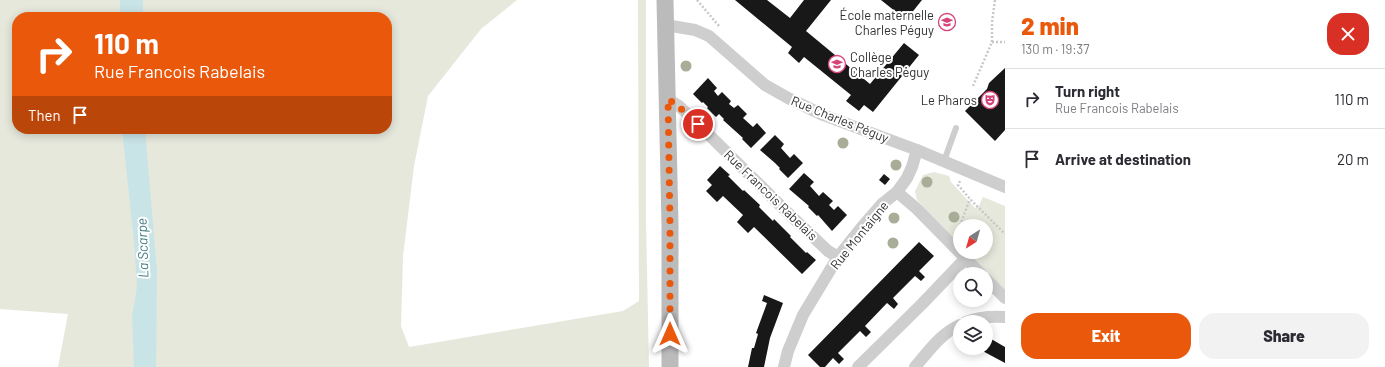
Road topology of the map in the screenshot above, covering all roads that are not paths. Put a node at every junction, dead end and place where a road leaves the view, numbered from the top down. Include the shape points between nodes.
1 (665, 0) edge
2 (666, 25) junction
3 (668, 99) junction
4 (956, 128) dead end
5 (917, 150) junction
6 (944, 161) junction
7 (1005, 187) edge
8 (897, 192) junction
9 (953, 245) edge
10 (838, 257) junction
11 (965, 259) joint
12 (974, 267) edge
13 (993, 286) edge
14 (1005, 298) edge
15 (993, 316) edge
16 (1005, 317) edge
17 (953, 329) edge
18 (670, 367) edge
19 (784, 367) edge
20 (858, 367) edge
21 (915, 367) edge

1 - 2 street
2 - 3 street
2 - 5 street, Rue Charles Péguy via 695,30 709,36 765,84 788,98
3 - 10 street, Rue Francois Rabelais via 698,124 828,251
3 - 18 street
4 - 6 lane
5 - 6 street, Rue Charles Péguy
5 - 8 street, Rue Montaigne via 907,178
6 - 7 street, Rue Charles Péguy
8 - 9 street
8 - 10 street, Rue Montaigne via 882,204
10 - 19 street, Rue Montaigne via 803,315
11 - 12 street
11 - 20 street
13 - 14 street
15 - 16 street
17 - 21 street via 932,347

